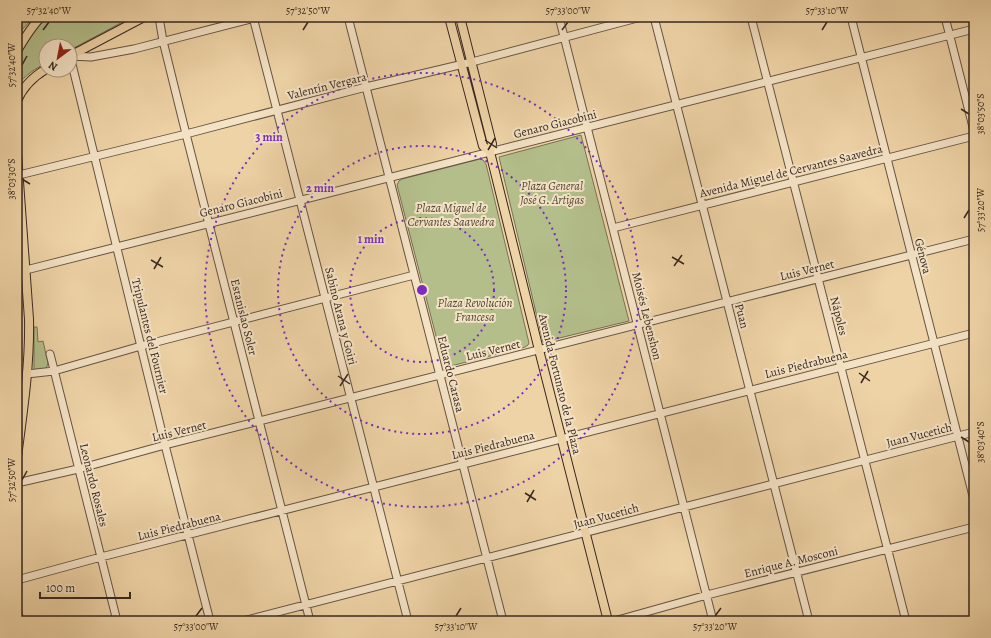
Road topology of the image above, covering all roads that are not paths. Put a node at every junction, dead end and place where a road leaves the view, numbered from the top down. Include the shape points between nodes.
1 (41, 17) edge
2 (144, 17) edge
3 (159, 17) edge
4 (255, 17) edge
5 (348, 17) edge
6 (449, 17) edge
7 (460, 17) edge
8 (559, 17) edge
9 (641, 17) edge
10 (654, 17) edge
11 (751, 17) edge
12 (851, 17) edge
13 (945, 17) edge
14 (33, 25) junction
15 (974, 29) edge
16 (950, 35) junction
17 (564, 38) junction
18 (17, 40) edge
19 (163, 41) junction
20 (17, 51) edge
21 (78, 52) edge
22 (78, 57) edge
23 (861, 58) junction
24 (472, 62) junction
25 (462, 65) junction
26 (38, 74) edge
27 (75, 78) edge
28 (767, 81) junction
29 (366, 87) junction
30 (17, 101) edge
31 (676, 104) junction
32 (277, 110) junction
33 (587, 127) junction
34 (974, 131) edge
35 (186, 134) junction
36 (974, 136) edge
37 (490, 152) junction
38 (17, 154) edge
39 (95, 157) junction
40 (886, 158) junction
41 (19, 175) junction
42 (389, 177) junction
43 (793, 182) junction
44 (300, 200) junction
45 (702, 205) junction
46 (208, 223) junction
47 (613, 228) junction
48 (974, 239) edge
49 (116, 247) junction
50 (911, 255) junction
51 (26, 270) junction
52 (414, 275) junction
53 (818, 279) junction
54 (325, 298) junction
55 (727, 302) junction
56 (234, 322) junction
57 (638, 325) junction
58 (974, 333) edge
59 (934, 343) junction
60 (142, 346) junction
61 (539, 350) junction
62 (50, 354) dead end
63 (840, 367) junction
64 (54, 371) junction
65 (27, 374) junction
66 (440, 375) junction
67 (750, 390) junction
68 (351, 398) junction
69 (660, 413) junction
70 (259, 421) junction
71 (974, 432) edge
72 (958, 436) junction
73 (562, 439) junction
74 (165, 445) junction
75 (17, 458) edge
76 (864, 460) junction
77 (463, 464) junction
78 (78, 469) junction
79 (17, 483) edge
80 (774, 483) junction
81 (374, 487) junction
82 (974, 500) edge
83 (684, 507) junction
84 (282, 511) junction
85 (974, 527) edge
86 (586, 532) junction
87 (188, 534) junction
88 (887, 549) junction
89 (101, 557) junction
90 (487, 558) junction
91 (796, 572) junction
92 (17, 580) edge
93 (398, 581) junction
94 (707, 595) junction
95 (306, 605) junction
96 (17, 608) edge
97 (20, 621) edge
98 (117, 621) edge
99 (210, 621) edge
100 (243, 621) edge
101 (310, 621) edge
102 (408, 621) edge
103 (503, 621) edge
104 (608, 621) edge
105 (614, 621) edge
106 (713, 621) edge
107 (809, 621) edge
108 (906, 621) edge

1 - 14 main road
2 - 21 main road
3 - 19 street, Estanislao Soler
4 - 19 street
4 - 32 street, Sabino Arana y Goiri
5 - 29 street, Eduardo Carasa
6 - 25 main road, Avenida Fortunato de la Plaza
7 - 24 main road, Avenida Fortunato de la Plaza
8 - 17 street, Moisés Lebenshon
9 - 17 street, Valentín Vergara
10 - 31 street, Puan
11 - 28 street, Nápoles
12 - 23 street, Génova
13 - 16 street
14 - 18 main road
14 - 20 main road
15 - 16 street, Genaro Giacobini
16 - 23 street, Genaro Giacobini
16 - 34 street
17 - 24 street, Valentín Vergara
17 - 33 street, Moisés Lebenshon
19 - 22 street via 91,58
19 - 35 street, Estanislao Soler
23 - 28 street, Genaro Giacobini
23 - 40 street, Génova
24 - 25 street, Valentín Vergara
24 - 37 main road, Avenida Fortunato de la Plaza via 492,144
25 - 29 street, Valentín Vergara
25 - 37 main road, Avenida Fortunato de la Plaza via 483,146
26 - 30 main road via 20,93
27 - 39 street, Tripulantes del Fournier
28 - 31 street, Genaro Giacobini
28 - 43 street, Nápoles
29 - 32 street, Valentín Vergara
29 - 42 street, Eduardo Carasa
31 - 33 street, Genaro Giacobini
31 - 45 street, Puan
32 - 35 street, Valentín Vergara
32 - 44 street, Sabino Arana y Goiri
33 - 37 street, Genaro Giacobini
33 - 47 street, Moisés Lebenshon
35 - 39 street, Valentín Vergara
35 - 46 street, Estanislao Soler
36 - 40 street, Avenida Miguel de Cervantes Saavedra
37 - 42 street, Genaro Giacobini
37 - 61 main road, Avenida Fortunato de la Plaza
38 - 41 main road
39 - 41 street, Valentín Vergara
39 - 49 street, Tripulantes del Fournier
40 - 43 street, Avenida Miguel de Cervantes Saavedra
40 - 50 street, Génova
41 - 51 main road
42 - 44 street, Genaro Giacobini
42 - 52 street, Eduardo Carasa
43 - 45 street, Avenida Miguel de Cervantes Saavedra
43 - 53 street, Nápoles
44 - 46 street, Genaro Giacobini
44 - 54 street, Sabino Arana y Goiri
45 - 47 street, Avenida Miguel de Cervantes Saavedra
45 - 55 street, Puan
46 - 49 street, Genaro Giacobini
46 - 56 street, Estanislao Soler
47 - 57 street, Moisés Lebenshon
48 - 50 street, Luis Vernet
49 - 51 street, Genaro Giacobini
49 - 60 street, Tripulantes del Fournier
50 - 53 street, Luis Vernet
50 - 59 street, Génova
51 - 65 main road via 30,340
52 - 54 street
52 - 66 street, Eduardo Carasa
53 - 55 street, Luis Vernet
53 - 63 street, Nápoles
54 - 56 street
54 - 68 street, Sabino Arana y Goiri
55 - 57 street, Luis Vernet
55 - 67 street, Puan
56 - 60 street
56 - 70 street, Estanislao Soler
57 - 61 street, Luis Vernet
57 - 69 street, Moisés Lebenshon
58 - 59 street, Luis Piedrabuena
59 - 63 street, Luis Piedrabuena
59 - 72 street, Génova
60 - 64 street
60 - 74 street, Tripulantes del Fournier
61 - 66 street, Luis Vernet
61 - 73 main road, Avenida Fortunato de la Plaza
62 - 64 street, Leonardo Rosales
63 - 67 street, Luis Piedrabuena
63 - 76 street, Nápoles
64 - 65 street
64 - 78 street, Leonardo Rosales
65 - 75 main road
66 - 68 street, Luis Vernet
66 - 77 street, Eduardo Carasa
67 - 69 street, Luis Piedrabuena
67 - 80 street, Puan
68 - 70 street, Luis Vernet
68 - 81 street, Sabino Arana y Goiri
69 - 73 street, Luis Piedrabuena
69 - 83 street, Moisés Lebenshon
70 - 74 street, Luis Vernet
70 - 84 street, Estanislao Soler
71 - 72 street, Juan Vucetich
72 - 76 street, Juan Vucetich
72 - 82 street, Génova
73 - 77 street, Luis Piedrabuena
73 - 86 main road, Avenida Fortunato de la Plaza
74 - 78 street, Luis Vernet
74 - 87 street, Tripulantes del Fournier
76 - 80 street, Juan Vucetich
76 - 88 street, Nápoles
77 - 81 street, Luis Piedrabuena
77 - 90 street, Eduardo Carasa
78 - 79 street, Luis Vernet
78 - 89 street, Leonardo Rosales
80 - 83 street, Juan Vucetich
80 - 91 street, Puan
81 - 84 street, Luis Piedrabuena
81 - 93 street, Sabino Arana y Goiri
83 - 86 street, Juan Vucetich
83 - 94 street, Moisés Lebenshon
84 - 87 street, Luis Piedrabuena
84 - 95 street, Estanislao Soler
85 - 88 street, Enrique A. Mosconi
86 - 90 street, Juan Vucetich
86 - 104 main road, Avenida Fortunato de la Plaza
87 - 89 street, Luis Piedrabuena
87 - 99 street, Tripulantes del Fournier
88 - 91 street, Enrique A. Mosconi
88 - 108 street, Nápoles
89 - 92 street, Luis Piedrabuena
89 - 98 street, Leonardo Rosales
90 - 93 street, Juan Vucetich
90 - 103 street, Eduardo Carasa
91 - 94 street, Enrique A. Mosconi
91 - 107 street, Puan
93 - 95 street, Juan Vucetich
93 - 102 street, Sabino Arana y Goiri
94 - 105 street, Enrique A. Mosconi
94 - 106 street, Moisés Lebenshon
95 - 100 street, Juan Vucetich
95 - 101 street, Estanislao Soler
96 - 97 street

